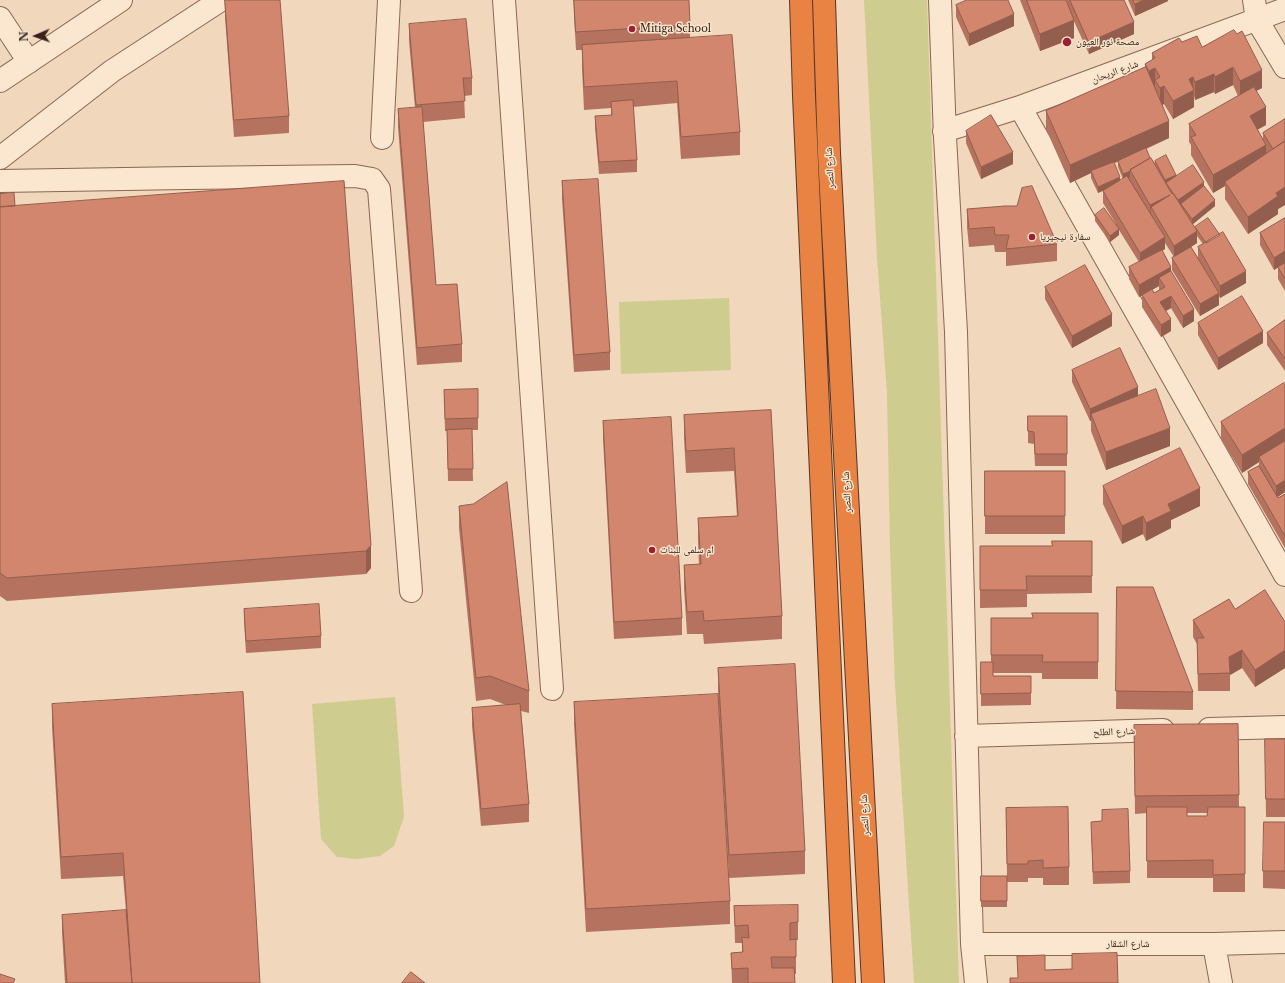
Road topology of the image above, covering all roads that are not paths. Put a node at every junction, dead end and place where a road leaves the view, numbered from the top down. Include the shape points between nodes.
1 (121, 0) edge
2 (221, 0) edge
3 (388, 0) edge
4 (504, 0) edge
5 (801, 0) edge
6 (824, 0) edge
7 (940, 0) edge
8 (1285, 9) edge
9 (1255, 10) edge
10 (0, 18) edge
11 (29, 62) junction
12 (1285, 67) edge
13 (0, 81) edge
14 (1020, 107) junction
15 (944, 131) junction
16 (382, 138) dead end
17 (0, 158) edge
18 (0, 181) edge
19 (1285, 575) edge
20 (411, 591) dead end
21 (552, 689) dead end
22 (1285, 727) edge
23 (966, 736) junction
24 (1285, 942) edge
25 (972, 944) junction
26 (1214, 944) junction
27 (844, 983) edge
28 (873, 983) edge
29 (976, 983) edge
30 (1221, 983) edge

1 - 11 street
2 - 17 street via 112,71
3 - 16 street
4 - 21 street
5 - 27 highway
6 - 28 highway, شارع النصر via 829,153
7 - 15 street
8 - 9 street, شارع الريحان
9 - 12 street
9 - 14 street, شارع الريحان
10 - 11 street
11 - 13 street
14 - 15 street, شارع الريحان
14 - 19 street
15 - 23 street via 956,332
18 - 20 street via 355,176 372,179 379,189
22 - 23 street, شارع الطلح
23 - 25 street
24 - 26 street, شارع الشقار
25 - 26 street, شارع الشقار
25 - 29 street
26 - 30 street

